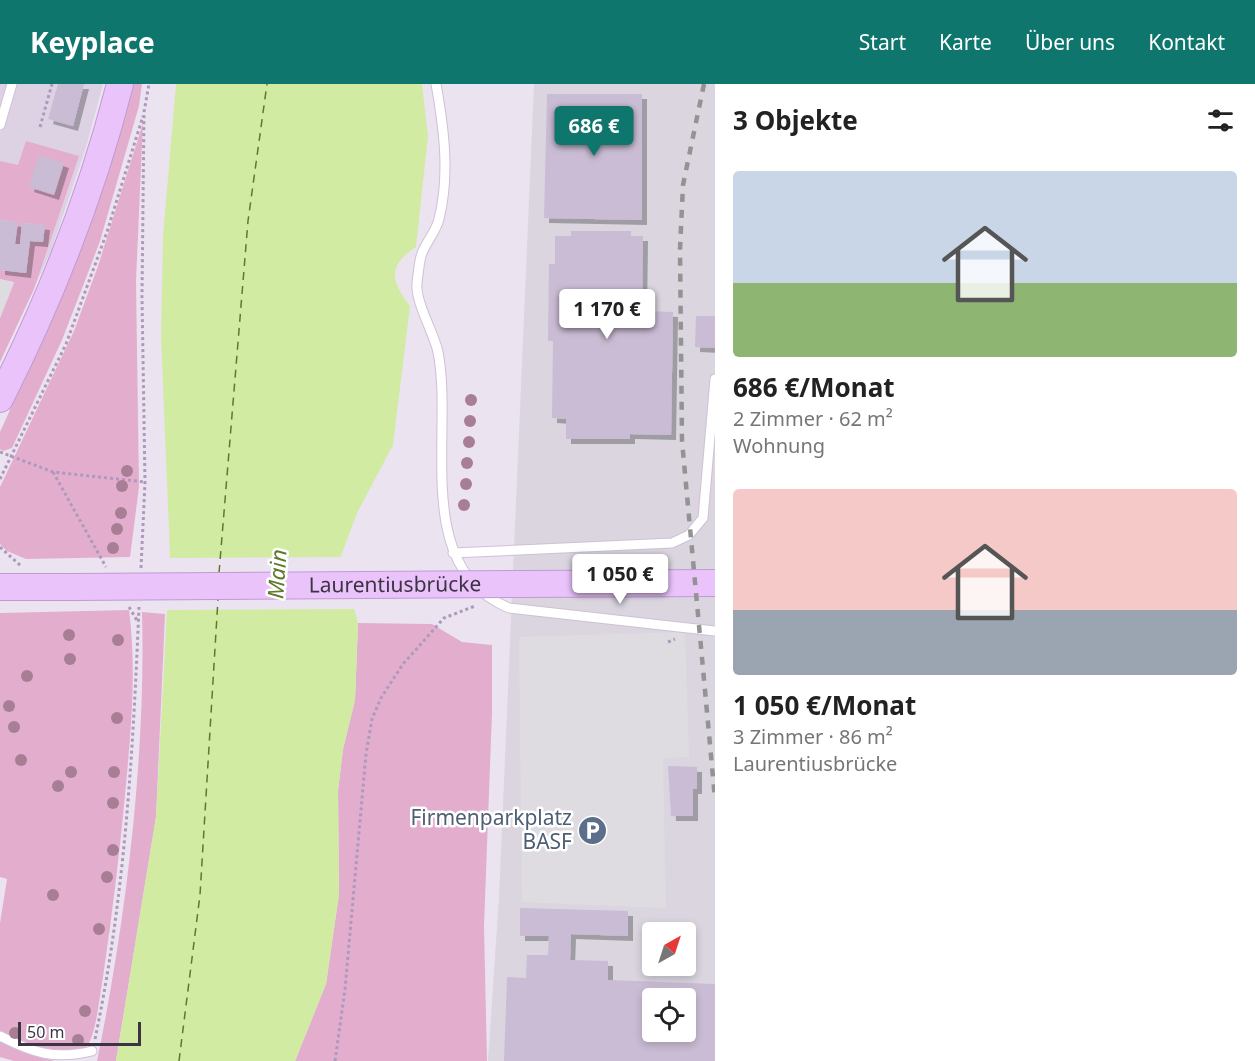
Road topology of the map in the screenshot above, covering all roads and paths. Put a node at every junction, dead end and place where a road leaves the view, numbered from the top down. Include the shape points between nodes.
1 (12, 84) edge
2 (52, 84) edge
3 (120, 84) edge
4 (149, 84) edge
5 (436, 84) edge
6 (50, 92) junction
7 (56, 94) dead end
8 (144, 112) junction
9 (0, 125) edge
10 (40, 127) dead end
11 (715, 379) edge
12 (0, 399) edge
13 (0, 452) edge
14 (11, 458) junction
15 (53, 472) junction
16 (0, 479) edge
17 (145, 482) junction
18 (453, 553) junction
19 (101, 557) dead end
20 (142, 557) dead end
21 (3, 579) edge
22 (715, 583) edge
23 (491, 601) junction
24 (139, 623) dead end
25 (715, 631) edge
26 (0, 1036) edge
27 (92, 1052) joint
28 (335, 1061) edge

1 - 9 lane
2 - 6 path
3 - 12 main road via 75,230 50,294
4 - 8 path
5 - 18 lane via 446,164 444,194 439,222 421,256 416,286 438,352 442,497
6 - 7 path
6 - 10 path
8 - 14 path via 66,344
8 - 17 path
11 - 18 lane via 703,518 689,535 672,543
13 - 14 path
14 - 15 path
14 - 16 path
15 - 17 path
15 - 19 path
17 - 20 path
18 - 23 lane
21 - 22 main road, Laurentiusbrücke, bridge via 40,588
23 - 25 lane via 509,608
23 - 28 path via 444,618 403,664 372,719
24 - 27 path via 116,924
26 - 27 lane via 29,1051 67,1057

